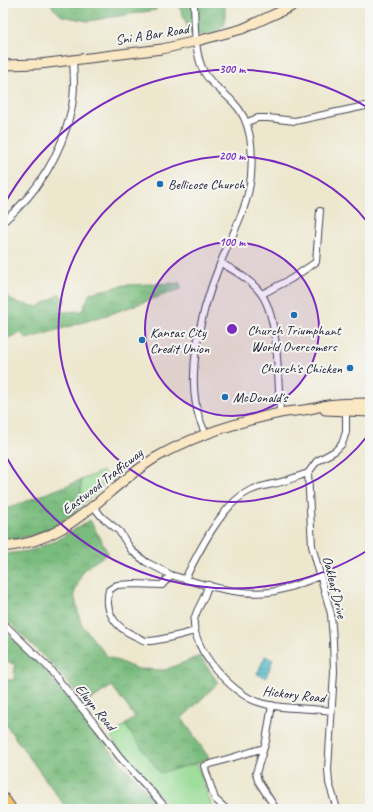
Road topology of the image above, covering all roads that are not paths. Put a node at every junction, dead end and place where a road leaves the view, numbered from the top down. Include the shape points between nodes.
1 (194, 3) edge
2 (299, 3) edge
3 (197, 41) junction
4 (73, 59) junction
5 (3, 65) edge
6 (370, 105) edge
7 (247, 122) junction
8 (320, 211) dead end
9 (3, 222) edge
10 (221, 263) junction
11 (262, 294) junction
12 (370, 403) edge
13 (309, 409) junction
14 (346, 411) junction
15 (370, 412) edge
16 (280, 413) junction
17 (206, 434) junction
18 (308, 473) junction
19 (94, 507) junction
20 (3, 547) edge
21 (171, 575) junction
22 (320, 576) junction
23 (185, 579) junction
24 (208, 585) junction
25 (3, 623) edge
26 (195, 631) junction
27 (272, 705) junction
28 (331, 711) junction
29 (264, 748) junction
30 (3, 799) edge
31 (10, 809) edge
32 (167, 809) edge
33 (226, 809) edge
34 (276, 809) edge
35 (336, 809) edge

1 - 3 street
2 - 3 main road, Sni A Bar Road via 242,29
3 - 4 main road, Sni A Bar Road via 162,49
3 - 7 street via 198,57 204,72 214,86 233,102
4 - 5 main road, Sni A Bar Road via 40,64
4 - 9 street via 74,86 64,137 39,183 24,203
6 - 7 street via 295,121 258,118
7 - 10 street via 252,144 247,199
8 - 11 street via 316,262
10 - 11 street via 250,282
10 - 17 street via 203,316 194,375 196,407
11 - 16 street via 273,324
12 - 13 main road, Eastwood Trafficway via 328,405
13 - 14 main road, Eastwood Trafficway
13 - 16 main road, Eastwood Trafficway
14 - 15 main road, Eastwood Trafficway
14 - 18 street via 346,432 342,444 317,461
16 - 17 main road, Eastwood Trafficway
17 - 19 main road, Eastwood Trafficway via 173,448 148,463 116,486
18 - 22 street, Oakleaf Drive via 312,546
18 - 23 street via 265,485 239,498 216,524
19 - 20 main road, Eastwood Trafficway via 50,536
19 - 21 street via 119,531 132,550 146,562
21 - 23 street
21 - 26 street via 162,585 117,584 109,590 107,598 110,615 122,630 147,641
22 - 24 street via 286,589 261,593
22 - 28 street, Oakleaf Drive via 331,614 333,634
23 - 24 street
24 - 26 street, Hickory Road via 196,613
25 - 32 street, Elwyn Road via 47,666 119,756
26 - 27 street, Hickory Road via 211,663 225,680 245,696
27 - 28 street, Hickory Road
27 - 29 street
28 - 35 street, Oakleaf Drive via 328,770
29 - 33 street via 204,766 215,799
29 - 34 street via 256,773 258,782
30 - 31 highway

